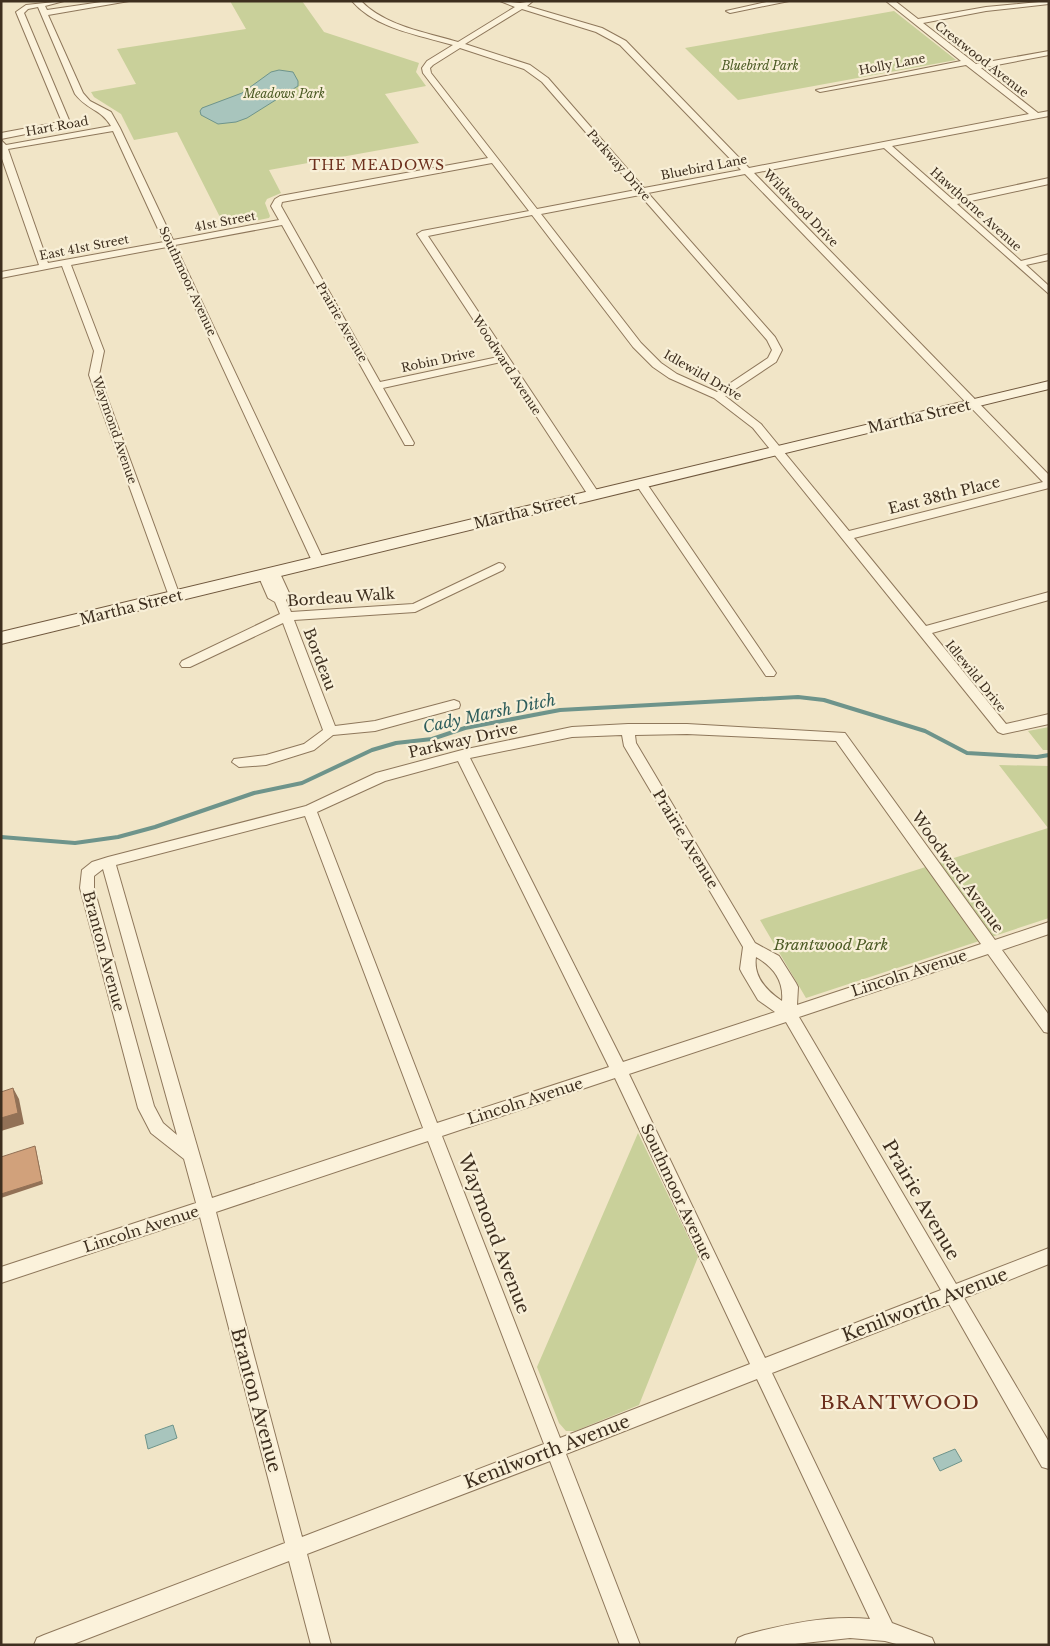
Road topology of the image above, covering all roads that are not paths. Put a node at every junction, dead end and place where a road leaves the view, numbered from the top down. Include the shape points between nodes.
1 (60, 1) edge
2 (125, 1) edge
3 (356, 1) edge
4 (504, 1) edge
5 (785, 1) edge
6 (890, 1) edge
7 (1049, 2) edge
8 (40, 4) junction
9 (525, 4) edge
10 (730, 11) dead end
11 (44, 13) junction
12 (917, 22) junction
13 (459, 45) junction
14 (1049, 53) edge
15 (971, 65) junction
16 (820, 90) dead end
17 (1049, 113) edge
18 (1037, 116) junction
19 (116, 128) junction
20 (1, 136) edge
21 (886, 145) junction
22 (2, 146) edge
23 (493, 160) junction
24 (748, 172) junction
25 (1049, 181) edge
26 (643, 192) junction
27 (951, 202) junction
28 (534, 213) junction
29 (285, 222) junction
30 (422, 234) joint
31 (170, 244) junction
32 (1049, 257) edge
33 (66, 263) junction
34 (1019, 264) junction
35 (45, 267) junction
36 (1, 275) edge
37 (1049, 291) edge
38 (504, 359) junction
39 (1049, 385) edge
40 (378, 386) junction
41 (718, 396) junction
42 (973, 403) junction
43 (409, 443) dead end
44 (778, 450) junction
45 (641, 483) junction
46 (1049, 483) edge
47 (594, 494) junction
48 (846, 536) junction
49 (318, 561) junction
50 (498, 567) dead end
51 (269, 573) junction
52 (174, 596) junction
53 (1049, 596) edge
54 (286, 616) junction
55 (923, 631) junction
56 (1, 638) edge
57 (186, 664) dead end
58 (770, 673) dead end
59 (454, 705) dead end
60 (1049, 720) edge
61 (628, 729) junction
62 (330, 731) junction
63 (840, 736) joint
64 (462, 755) junction
65 (238, 762) dead end
66 (309, 810) junction
67 (108, 862) junction
68 (1049, 928) edge
69 (992, 946) junction
70 (750, 947) junction
71 (789, 1013) junction
72 (1049, 1027) edge
73 (619, 1070) junction
74 (434, 1132) junction
75 (191, 1155) junction
76 (206, 1208) junction
77 (1049, 1256) edge
78 (1, 1275) edge
79 (953, 1295) junction
80 (762, 1369) junction
81 (556, 1449) junction
82 (1049, 1460) edge
83 (295, 1548) junction
84 (886, 1631) junction
85 (44, 1645) edge
86 (321, 1645) edge
87 (630, 1645) edge
88 (745, 1645) edge
89 (925, 1645) edge

1 - 8 street
2 - 11 street
3 - 13 street, Parkway Drive via 383,21
4 - 9 street, Wildwood Drive
5 - 10 street
6 - 12 street, Crestwood Avenue
7 - 12 street via 986,9
8 - 11 street, Southmoor Avenue
8 - 20 street via 20,12 65,120 54,127
9 - 13 street
9 - 24 street, Wildwood Drive via 599,30 623,43
11 - 19 street, Southmoor Avenue via 79,94 87,103 108,114
12 - 15 street, Crestwood Avenue
13 - 23 street, Idlewild Drive via 430,63 427,73
13 - 26 street, Parkway Drive via 527,67 545,80
14 - 15 street, Holly Lane
15 - 16 street, Holly Lane
15 - 18 street, Crestwood Avenue
17 - 18 street, Bluebird Lane
18 - 21 street, Bluebird Lane
19 - 22 street, Hart Road
19 - 31 street, Southmoor Avenue
21 - 24 street, Bluebird Lane
21 - 27 street, Hawthorne Avenue
22 - 35 street
23 - 28 street, Idlewild Drive
23 - 29 street, Prairie Avenue via 278,201 276,206
24 - 26 street, Bluebird Lane
24 - 42 street, Wildwood Drive
25 - 27 street
26 - 28 street, Bluebird Lane
26 - 41 street, Parkway Drive via 771,339 777,350 772,360
27 - 34 street, Hawthorne Avenue
28 - 30 street, Bluebird Lane
28 - 41 street, Idlewild Drive via 637,346 673,376
29 - 31 street, 41st Street
29 - 40 street, Prairie Avenue
30 - 38 street, Woodward Avenue
31 - 33 street, East 41st Street
31 - 49 street, Southmoor Avenue
32 - 34 street
33 - 35 street, East 41st Street
33 - 52 street, Waymond Avenue via 99,351 94,375
34 - 37 street, Hawthorne Avenue
35 - 36 street, East 41st Street
38 - 40 street, Robin Drive
38 - 47 street, Woodward Avenue
39 - 42 street, Martha Street
40 - 43 street, Prairie Avenue
41 - 44 street, Idlewild Drive via 757,426
42 - 44 street, Martha Street
42 - 46 street, Wildwood Drive
44 - 45 street, Martha Street
44 - 48 street, Idlewild Drive
45 - 47 street, Martha Street
45 - 58 street
46 - 48 street, East 38th Place
47 - 49 street, Martha Street
48 - 55 street, Idlewild Drive
49 - 51 street, Martha Street
50 - 54 street, Bordeau Walk via 415,608
51 - 52 street, Martha Street
51 - 54 street, Bordeau via 274,598 280,599
52 - 56 street, Martha Street
53 - 55 street
54 - 57 street, Bordeau Walk
54 - 62 street, Bordeau
55 - 60 street, Idlewild Drive via 1002,729
59 - 62 street via 375,726
61 - 63 street, Parkway Drive
61 - 64 street, Parkway Drive via 572,732
61 - 70 street, Prairie Avenue via 630,743
62 - 65 street via 309,747 266,760
63 - 69 street, Woodward Avenue
64 - 66 street, Parkway Drive via 381,777
64 - 73 street, Southmoor Avenue
66 - 67 street, Parkway Drive
66 - 74 street, Waymond Avenue
67 - 75 street, Branton Avenue
67 - 75 street, Branton Avenue via 87,874 87,888 146,1108 157,1128
68 - 69 street, Lincoln Avenue
69 - 71 street, Lincoln Avenue
69 - 72 street, Woodward Avenue
70 - 71 street, Prairie Avenue via 747,968 763,996
70 - 71 street via 774,960 790,987
71 - 73 street, Lincoln Avenue
71 - 79 street, Prairie Avenue
73 - 74 street, Lincoln Avenue
73 - 80 street, Southmoor Avenue
74 - 76 street, Lincoln Avenue
74 - 81 street, Waymond Avenue
75 - 76 street, Branton Avenue
76 - 78 street, Lincoln Avenue
76 - 83 street, Branton Avenue
77 - 79 street, Kenilworth Avenue
79 - 80 street, Kenilworth Avenue
79 - 82 street, Prairie Avenue
80 - 81 street, Kenilworth Avenue
80 - 84 street, Southmoor Avenue
81 - 83 street, Kenilworth Avenue
81 - 87 street, Waymond Avenue
83 - 85 street, Kenilworth Avenue
83 - 86 street, Branton Avenue
84 - 88 street via 844,1627 804,1631
84 - 89 street

